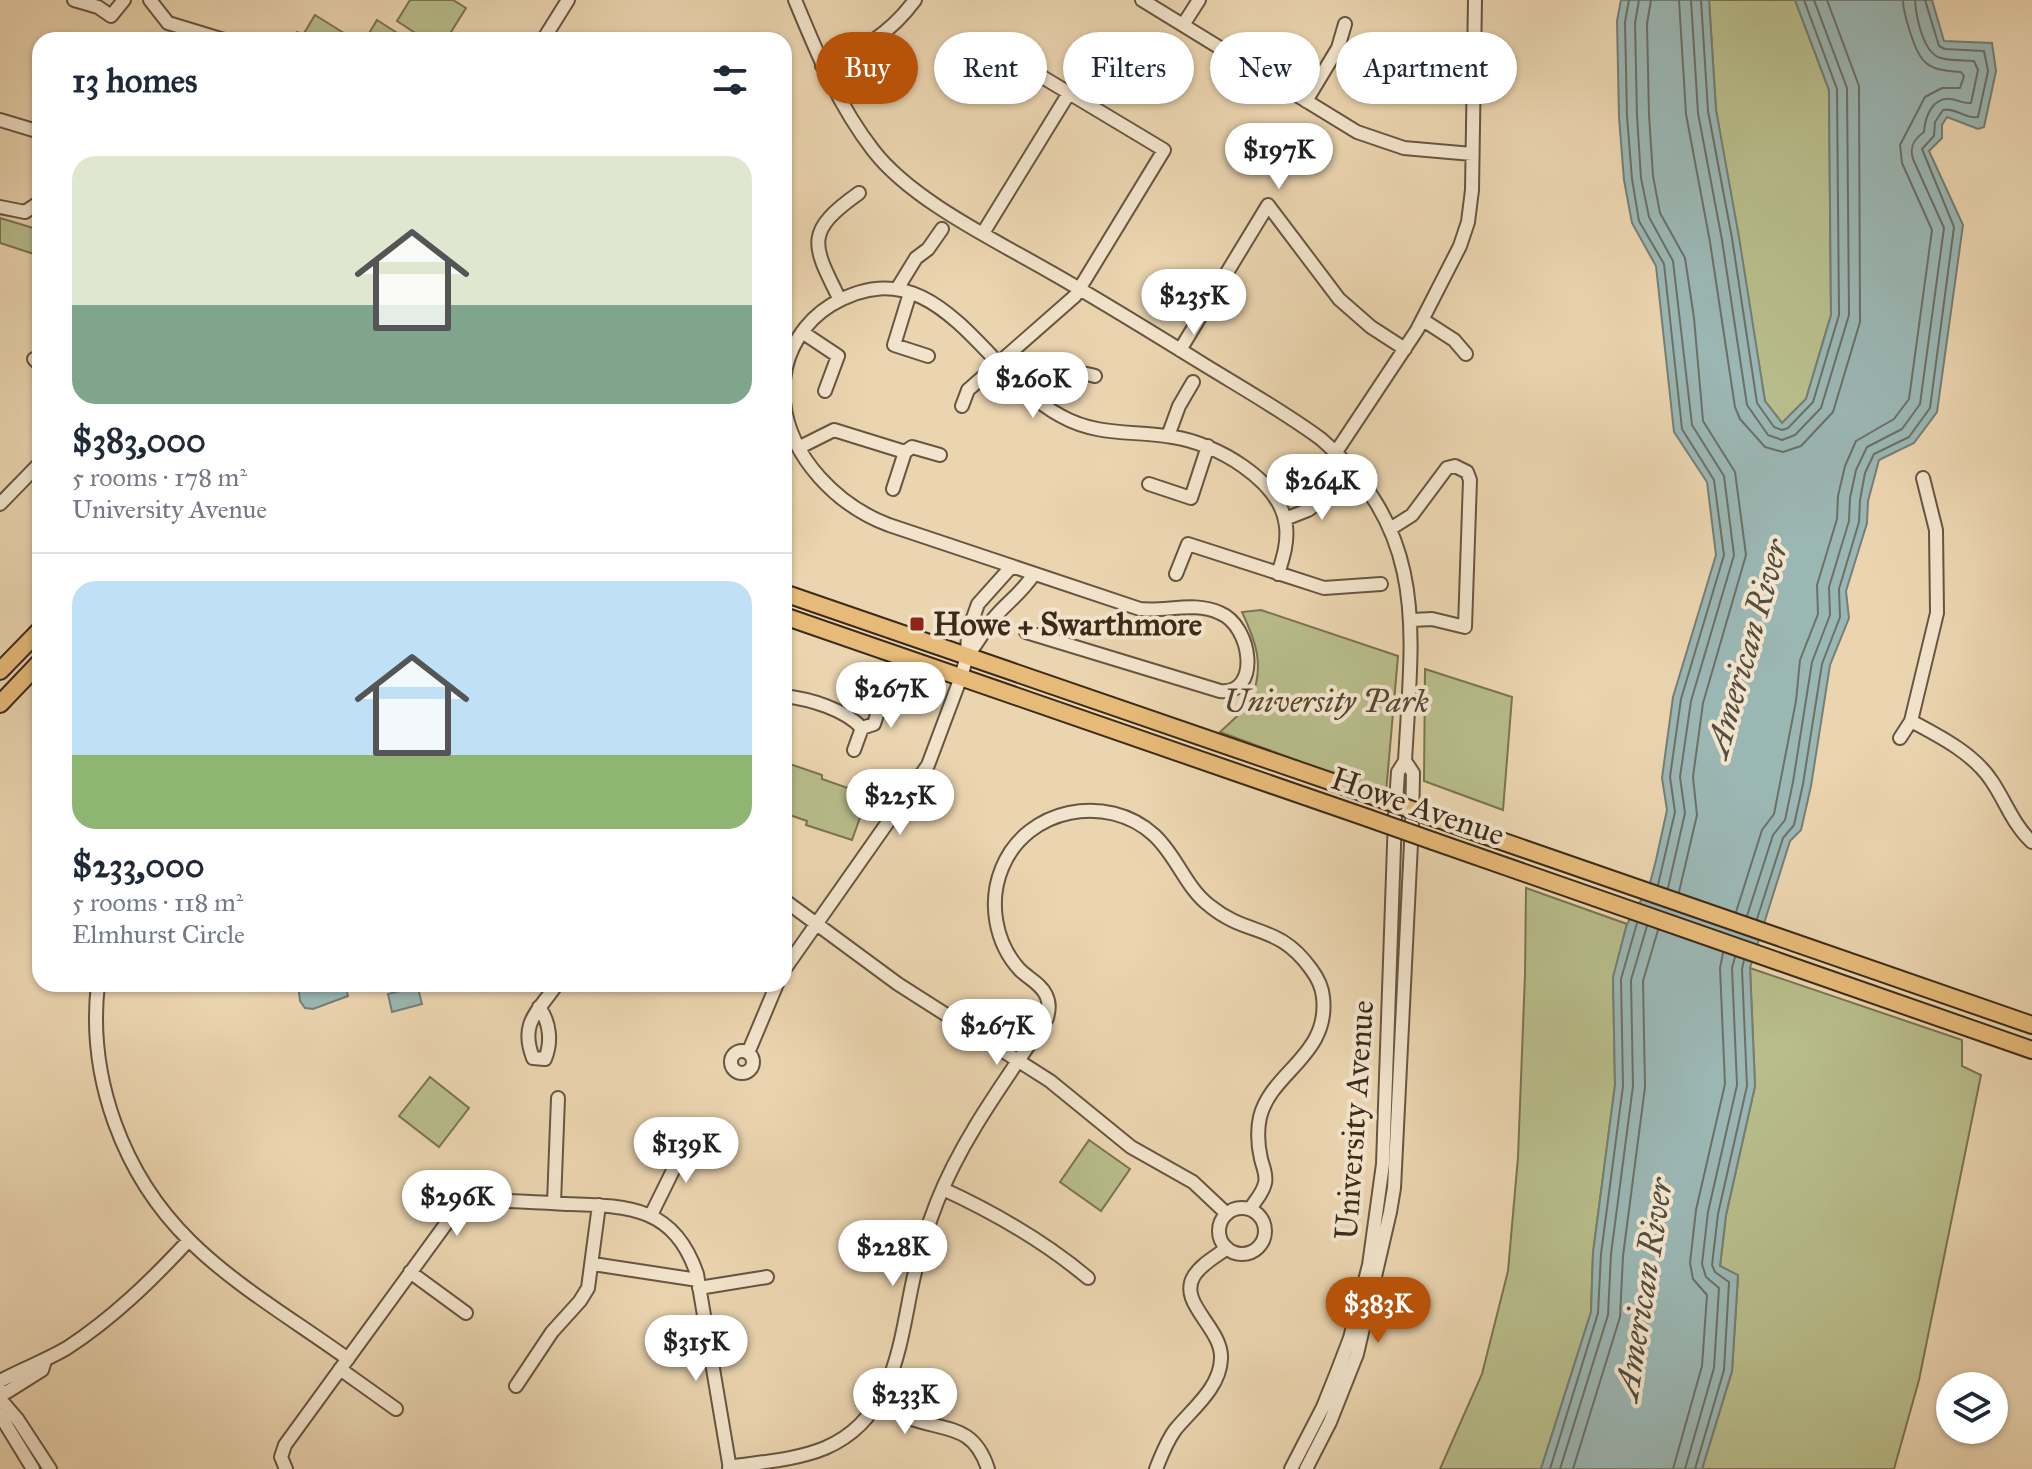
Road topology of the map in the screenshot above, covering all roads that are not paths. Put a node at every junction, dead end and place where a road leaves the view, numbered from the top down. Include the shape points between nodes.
1 (74, 0) edge
2 (124, 0) edge
3 (150, 0) edge
4 (568, 0) edge
5 (795, 0) edge
6 (915, 0) edge
7 (1142, 0) edge
8 (1199, 0) edge
9 (1475, 0) edge
10 (1345, 24) dead end
11 (1183, 25) junction
12 (198, 32) edge
13 (548, 32) edge
14 (886, 32) edge
15 (1210, 42) edge
16 (816, 51) edge
17 (1320, 78) edge
18 (1063, 103) edge
19 (843, 104) edge
20 (1087, 104) edge
21 (1311, 104) edge
22 (0, 120) edge
23 (32, 130) edge
24 (1472, 154) junction
25 (859, 193) dead end
26 (0, 207) edge
27 (32, 207) edge
28 (942, 229) dead end
29 (983, 233) junction
30 (1080, 289) junction
31 (904, 291) junction
32 (840, 300) junction
33 (1423, 320) junction
34 (802, 332) junction
35 (792, 340) edge
36 (1405, 349) junction
37 (1180, 350) junction
38 (1466, 354) dead end
39 (928, 356) dead end
40 (999, 363) junction
41 (1095, 376) dead end
42 (1193, 382) dead end
43 (825, 391) dead end
44 (1037, 401) junction
45 (962, 406) dead end
46 (792, 430) edge
47 (1168, 436) junction
48 (1208, 446) junction
49 (800, 447) junction
50 (905, 452) junction
51 (1336, 452) junction
52 (940, 455) dead end
53 (32, 471) edge
54 (1923, 478) dead end
55 (1149, 484) dead end
56 (1339, 488) dead end
57 (893, 489) dead end
58 (0, 504) edge
59 (1285, 519) junction
60 (1390, 529) junction
61 (1012, 566) junction
62 (1034, 574) junction
63 (1176, 574) dead end
64 (1278, 574) junction
65 (1381, 584) dead end
66 (792, 596) edge
67 (792, 619) edge
68 (1412, 620) junction
69 (1026, 632) dead end
70 (32, 638) edge
71 (967, 656) junction
72 (32, 670) edge
73 (0, 671) edge
74 (961, 677) junction
75 (883, 696) dead end
76 (792, 697) edge
77 (0, 704) edge
78 (1911, 721) junction
79 (862, 728) junction
80 (1900, 738) dead end
81 (854, 750) dead end
82 (1405, 761) junction
83 (2032, 842) edge
84 (792, 906) edge
85 (815, 923) junction
86 (792, 958) edge
87 (97, 992) edge
88 (551, 992) edge
89 (774, 992) edge
90 (539, 1007) dead end
91 (2032, 1025) edge
92 (2032, 1050) edge
93 (748, 1053) dead end
94 (1019, 1060) junction
95 (558, 1098) dead end
96 (689, 1138) dead end
97 (943, 1189) junction
98 (554, 1203) junction
99 (599, 1205) junction
100 (1250, 1209) junction
101 (1227, 1214) junction
102 (651, 1215) junction
103 (189, 1240) junction
104 (1227, 1248) junction
105 (593, 1264) junction
106 (410, 1272) junction
107 (767, 1277) dead end
108 (1088, 1278) dead end
109 (698, 1284) junction
110 (466, 1313) dead end
111 (344, 1364) junction
112 (516, 1386) dead end
113 (1, 1388) edge
114 (879, 1402) junction
115 (396, 1409) dead end
116 (0, 1415) edge
117 (730, 1468) edge
118 (33, 1469) edge
119 (50, 1469) edge
120 (286, 1469) edge
121 (988, 1469) edge
122 (1156, 1469) edge
123 (1291, 1469) edge
124 (1306, 1469) edge

1 - 2 street via 111,16
3 - 12 street via 168,23
4 - 13 street
5 - 16 street, University Avenue
6 - 14 street
7 - 11 street
8 - 11 street
9 - 24 street
10 - 17 street
11 - 15 street
18 - 29 street
19 - 29 street, University Avenue via 889,168
20 - 30 street via 1164,150
21 - 24 street via 1357,132 1392,145
22 - 23 street
24 - 33 street via 1471,201 1460,246
25 - 32 street via 829,215 818,242 820,260
26 - 27 street via 25,212
28 - 31 street via 916,258
29 - 30 street, University Avenue
30 - 37 street, University Avenue
30 - 40 street
31 - 32 street via 875,287
31 - 39 street via 894,345
31 - 40 street via 948,313
32 - 34 street
33 - 36 street
33 - 38 street
34 - 35 street
34 - 43 street via 838,356
36 - 37 street via 1339,299 1268,205
36 - 51 street
37 - 51 street, University Avenue via 1300,423
40 - 44 street
40 - 45 street via 968,390
41 - 44 street via 1069,373
42 - 47 street
44 - 47 street via 1100,431
46 - 49 street
47 - 48 street
48 - 55 street via 1191,498
48 - 59 street via 1266,486
49 - 50 street via 834,430
49 - 61 street via 831,489 859,511
50 - 52 street via 912,447
50 - 57 street
51 - 60 street, University Avenue via 1369,491
53 - 58 street
54 - 78 street via 1936,530 1937,613
56 - 59 street
59 - 64 street via 1287,539
60 - 68 street, University Avenue via 1406,577
60 - 68 street via 1412,515 1447,468 1467,472 1465,627
61 - 62 street
61 - 71 street via 978,604
62 - 69 street via 1140,609 1180,606 1220,613 1244,638 1245,672 1238,687 1220,691
62 - 71 street
63 - 64 street via 1188,544
64 - 65 street via 1324,588
66 - 71 main road, Howe Avenue
67 - 74 main road, Howe Avenue
68 - 82 street, University Avenue
70 - 73 main road
71 - 74 street
71 - 91 main road, Howe Avenue, bridge
72 - 77 main road
74 - 85 street via 928,765
74 - 92 main road, Howe Avenue, bridge
75 - 79 street via 874,724
76 - 79 street via 851,716
78 - 80 street
78 - 83 street via 1943,738 1989,776
79 - 81 street
82 - 123 street, University Avenue via 1398,772 1395,817 1383,1164 1369,1265 1350,1338
82 - 124 street, University Avenue via 1413,773 1412,823 1392,1200 1357,1354
84 - 85 street
85 - 86 street
85 - 94 street via 921,1000
87 - 103 street via 98,1056 117,1130 153,1198
88 - 90 street
89 - 93 street
94 - 97 street
94 - 100 street via 1049,1007 1044,991 1016,966 998,932 994,901 1001,869 1026,834 1063,814 1102,810 1134,820 1162,843 1208,905 1287,943 1321,987 1323,1010 1313,1043 1263,1109 1258,1141 1265,1182
94 - 101 street via 1131,1147 1205,1190
95 - 98 street
96 - 102 street
97 - 108 street via 1040,1241
97 - 114 street via 919,1255 898,1356
98 - 99 street
98 - 106 street via 467,1201
99 - 102 street
99 - 105 street
100 - 101 street
100 - 104 street via 1265,1227 1262,1242 1249,1252
101 - 104 street via 1219,1231
102 - 109 street via 685,1246
103 - 111 street
103 - 113 street via 128,1301
104 - 122 street via 1190,1284 1194,1305 1221,1347 1219,1372 1173,1433
105 - 109 street
105 - 112 street via 580,1301
106 - 110 street
106 - 111 street
107 - 109 street
109 - 117 street
111 - 115 street
111 - 120 street via 285,1445 281,1457
113 - 119 street
114 - 117 street via 863,1423 827,1447
114 - 121 street via 905,1417 955,1429 974,1444
116 - 118 street

